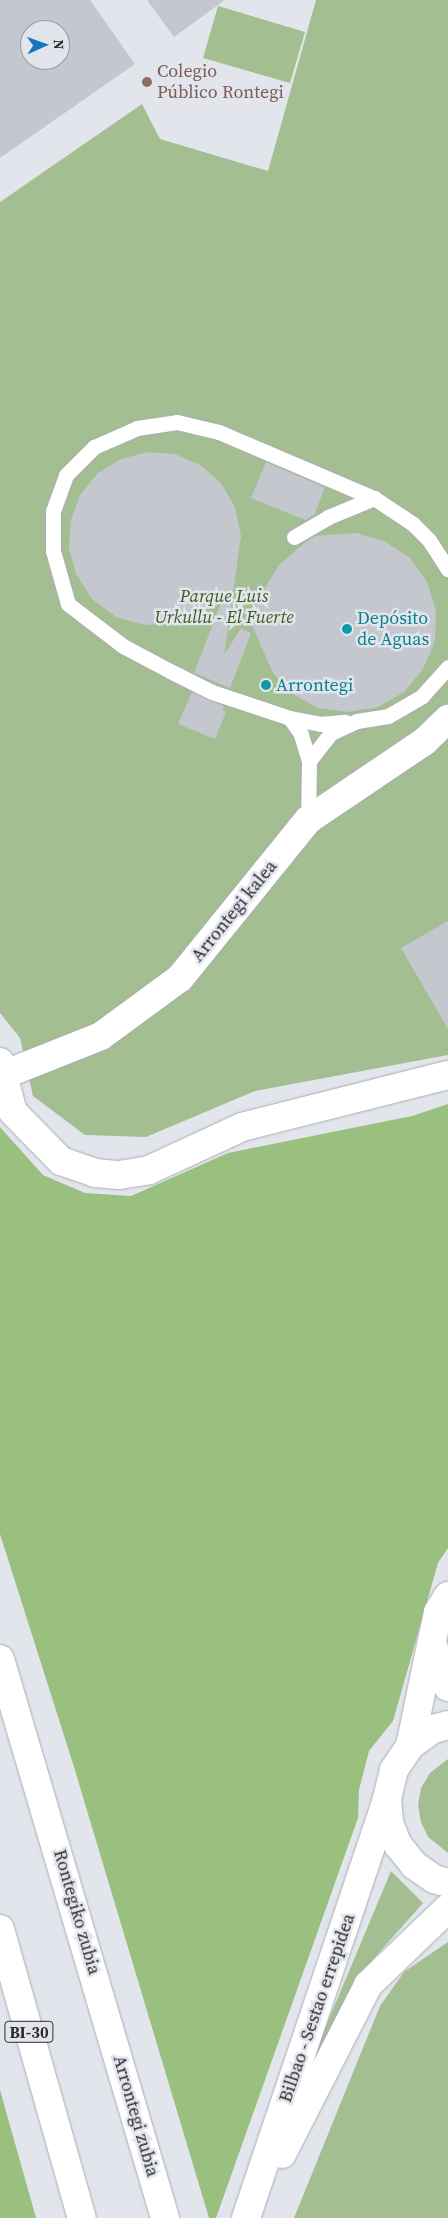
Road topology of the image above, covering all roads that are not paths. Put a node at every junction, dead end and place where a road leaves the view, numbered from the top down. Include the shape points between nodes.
1 (374, 498) junction
2 (294, 537) dead end
3 (448, 569) edge
4 (448, 667) edge
5 (290, 718) junction
6 (448, 719) edge
7 (356, 721) junction
8 (309, 760) junction
9 (308, 820) junction
10 (2, 1069) edge
11 (448, 1075) edge
12 (448, 1596) edge
13 (432, 1643) junction
14 (0, 1659) edge
15 (448, 1687) edge
16 (448, 1725) edge
17 (410, 1746) junction
18 (387, 1798) junction
19 (448, 1883) edge
20 (448, 1908) edge
21 (0, 1929) edge
22 (107, 2014) joint
23 (82, 2218) edge
24 (164, 2218) edge
25 (246, 2218) edge
26 (250, 2218) edge

1 - 2 lane via 328,517
1 - 3 lane via 413,524 429,540
1 - 5 lane via 228,436 178,422 137,428 94,447 66,475 53,511 52,551 68,604 123,646 170,671 212,692
4 - 7 lane via 422,696 388,716
5 - 7 lane via 320,724
5 - 8 lane via 301,734
6 - 9 main road, Arrontegi kalea via 424,741
7 - 8 lane via 331,732
8 - 9 lane
9 - 10 main road, Arrontegi kalea via 180,978 100,1036
10 - 11 main road, Arrontegi kalea via 13,1112 61,1161 95,1173 119,1175 149,1170 242,1128
12 - 13 main road via 438,1612
13 - 15 main road
13 - 17 main road
14 - 22 main road, Rontegiko zubia
16 - 17 main road via 433,1729
17 - 18 main road via 394,1770
18 - 19 main road via 389,1822 398,1845 414,1865
18 - 25 main road, Bilbao - Sestao errepidea
20 - 26 main road, Bilbao - Sestao errepidea via 368,1986
21 - 23 main road, BI-30
22 - 24 main road, Arrontegi zubia

